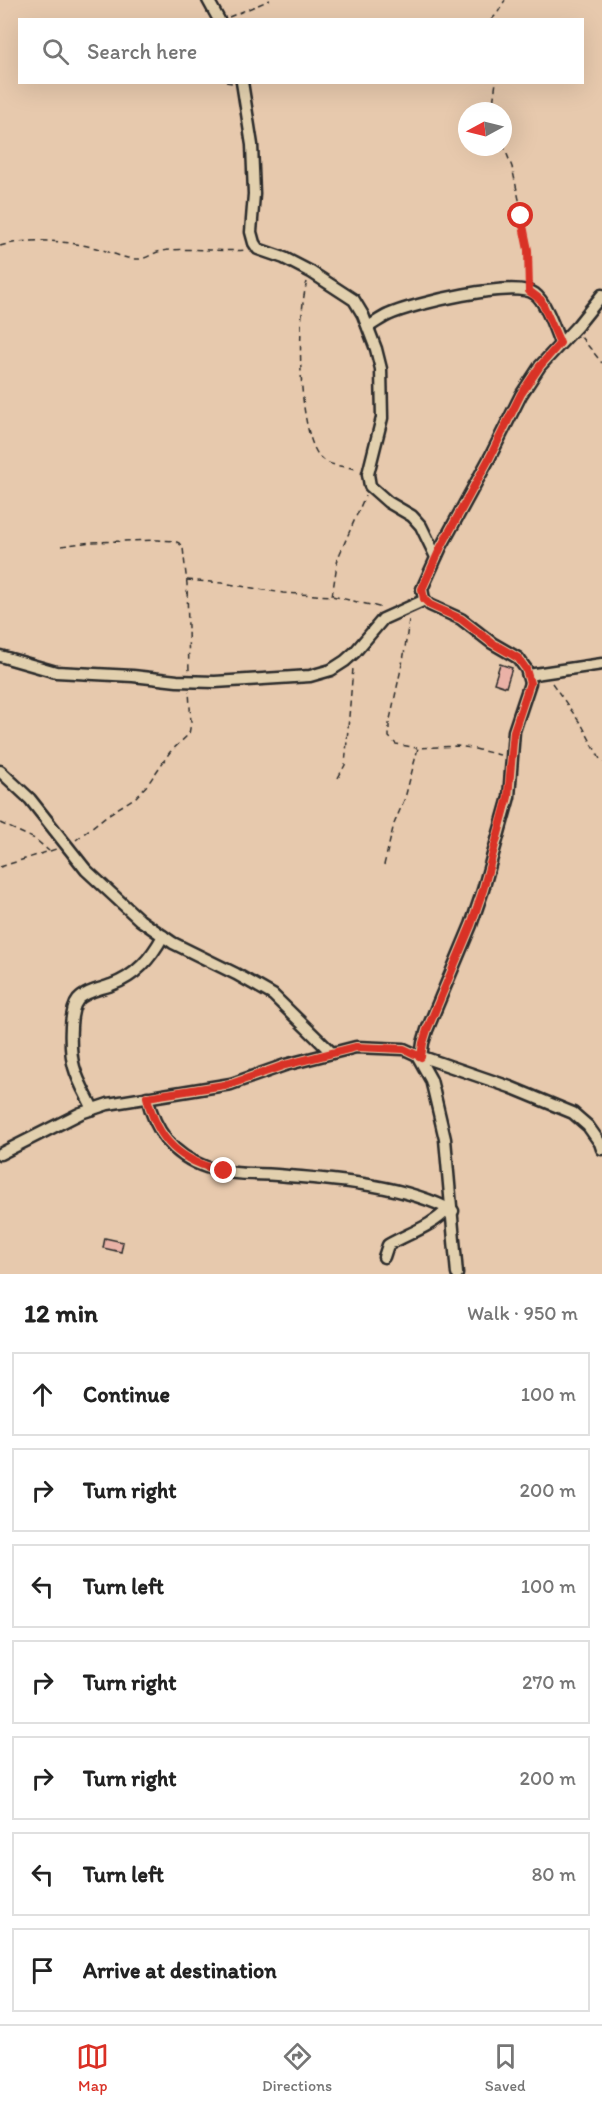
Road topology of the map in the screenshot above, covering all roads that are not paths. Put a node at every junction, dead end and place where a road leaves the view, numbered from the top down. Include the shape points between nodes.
1 (207, 0) edge
2 (220, 18) edge
3 (242, 84) edge
4 (602, 295) edge
5 (368, 327) junction
6 (560, 343) junction
7 (436, 557) junction
8 (425, 600) junction
9 (0, 656) edge
10 (602, 664) edge
11 (528, 675) junction
12 (0, 771) edge
13 (163, 936) junction
14 (332, 1053) junction
15 (419, 1056) junction
16 (147, 1097) junction
17 (93, 1109) junction
18 (602, 1149) edge
19 (0, 1154) edge
20 (450, 1210) junction
21 (384, 1257) dead end
22 (457, 1274) edge

1 - 2 street
3 - 5 street via 252,145 254,243 258,249 284,258 354,300
4 - 6 street
5 - 6 street via 387,315 420,305 505,289 529,291 541,300
5 - 7 street via 381,369 382,418 369,479 376,493 416,521
6 - 7 street via 521,394
7 - 8 street via 422,589
8 - 9 street via 383,619 345,661 310,676 190,682 56,672
8 - 11 street via 518,658
10 - 11 street
11 - 15 street via 530,683 514,731 508,797 483,890
12 - 13 street via 30,799 86,870 140,921
13 - 14 street via 273,995
13 - 17 street via 151,958 140,968 78,999 74,1008 74,1068
14 - 15 street via 356,1047 385,1047
14 - 16 street via 231,1084
15 - 18 street via 573,1113 588,1126
15 - 20 street via 431,1080 445,1139
16 - 17 street
16 - 20 street via 162,1136 188,1158 206,1167 381,1188 424,1197
17 - 19 street
20 - 21 street via 388,1245
20 - 22 street

